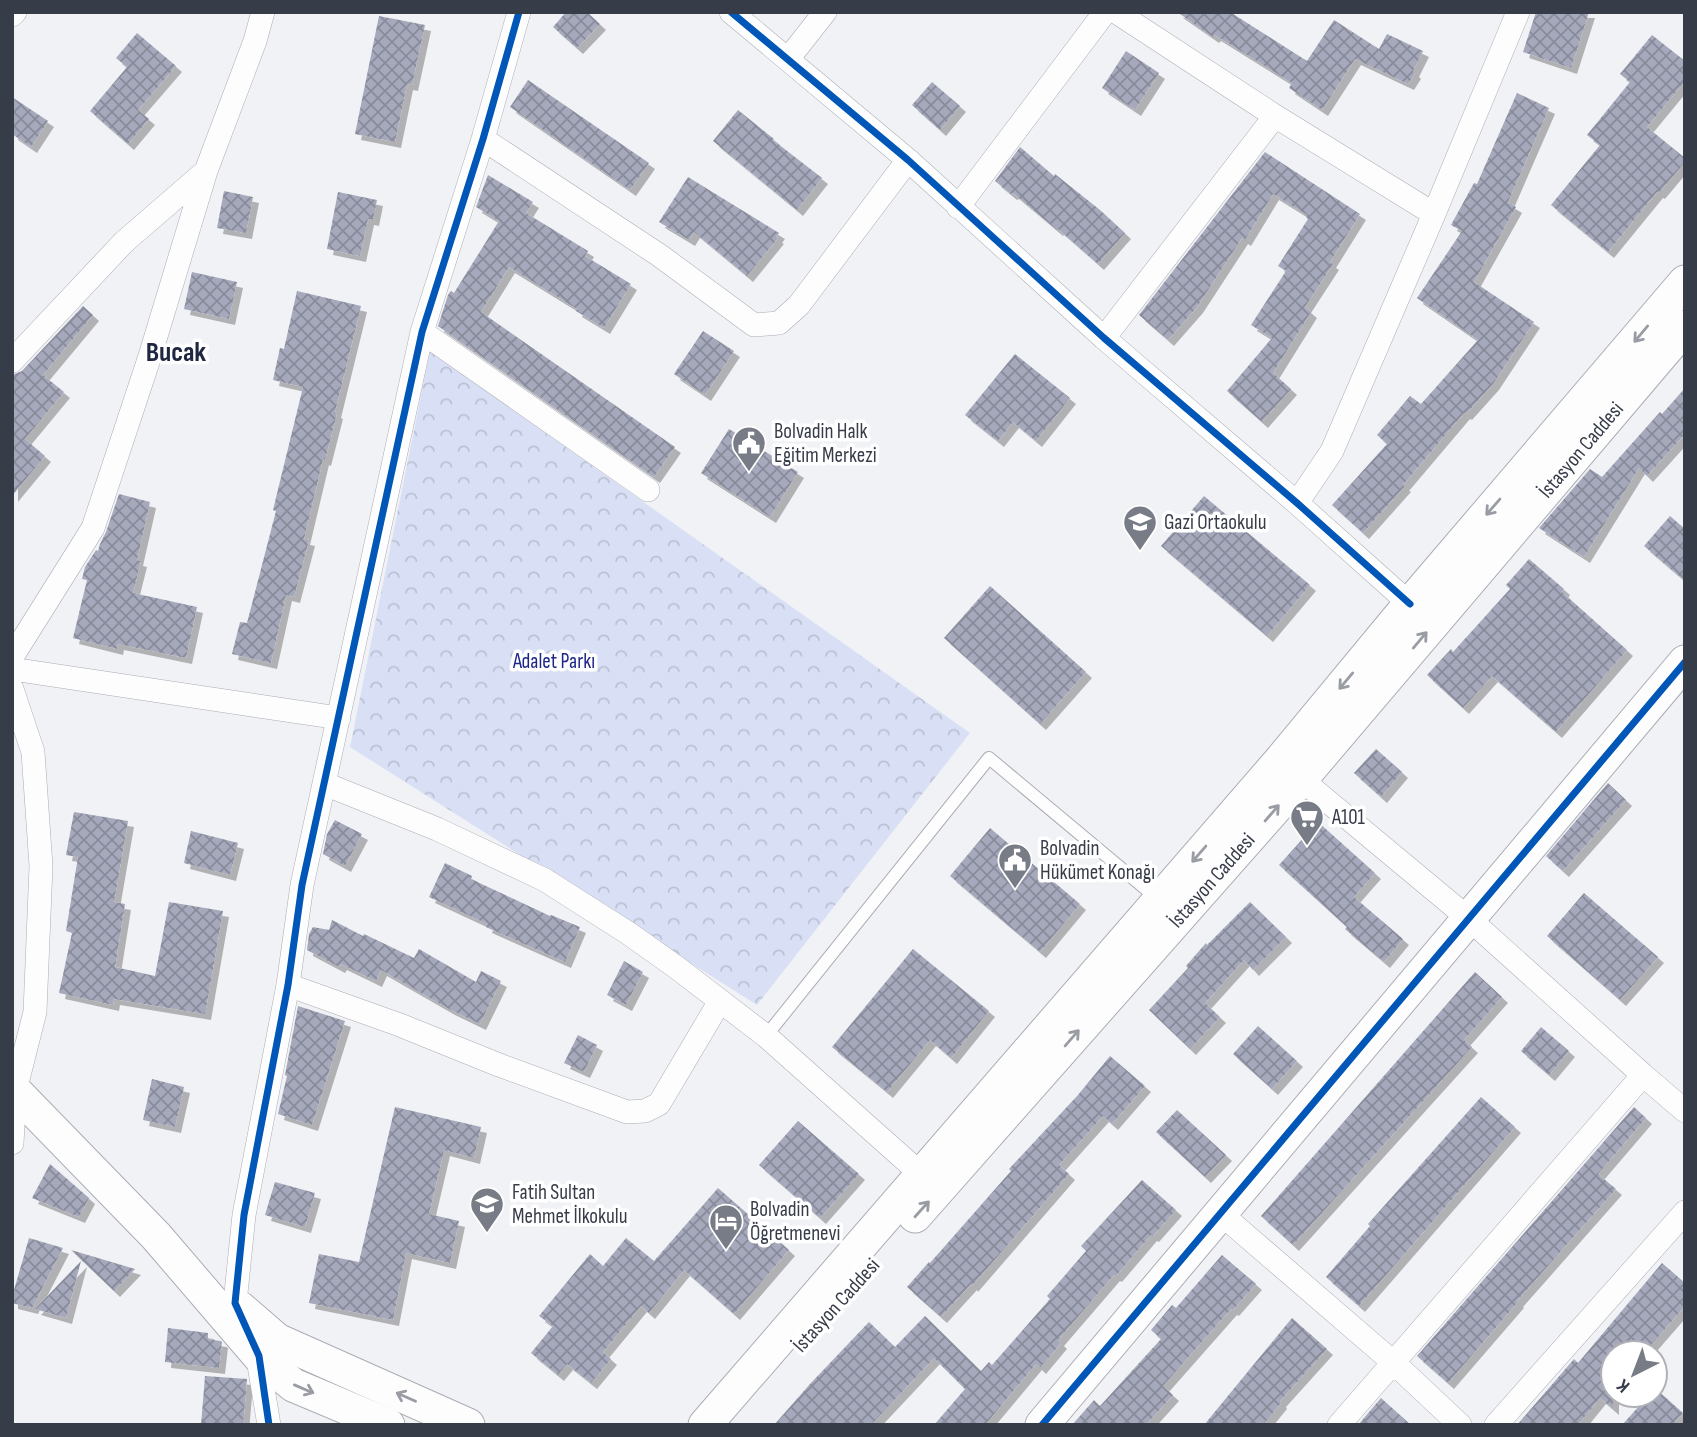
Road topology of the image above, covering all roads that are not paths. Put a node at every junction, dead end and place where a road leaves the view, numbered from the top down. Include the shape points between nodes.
1 (263, 12) edge
2 (519, 12) edge
3 (731, 12) edge
4 (825, 12) edge
5 (1105, 12) edge
6 (1116, 12) edge
7 (1518, 12) edge
8 (788, 59) junction
9 (1275, 116) junction
10 (483, 139) junction
11 (908, 160) junction
12 (206, 171) junction
13 (958, 206) junction
14 (1434, 214) junction
15 (1685, 282) edge
16 (1685, 327) edge
17 (422, 332) junction
18 (1104, 338) junction
19 (12, 361) edge
20 (648, 489) dead end
21 (1297, 503) junction
22 (1410, 604) junction
23 (12, 657) edge
24 (1685, 662) edge
25 (12, 669) edge
26 (12, 689) edge
27 (339, 718) junction
28 (1291, 770) junction
29 (325, 784) junction
30 (1159, 900) junction
31 (1468, 918) junction
32 (288, 985) junction
33 (720, 1001) junction
34 (766, 1036) junction
35 (1643, 1075) junction
36 (14, 1089) edge
37 (1685, 1111) edge
38 (12, 1143) edge
39 (921, 1174) junction
40 (1685, 1212) edge
41 (1220, 1213) junction
42 (156, 1236) junction
43 (235, 1303) junction
44 (259, 1356) junction
45 (1394, 1363) junction
46 (269, 1425) edge
47 (388, 1425) edge
48 (468, 1425) edge
49 (705, 1425) edge
50 (730, 1425) edge
51 (1042, 1425) edge
52 (1339, 1425) edge
53 (1460, 1425) edge
54 (1496, 1425) edge

1 - 12 street
2 - 10 street
3 - 8 street
4 - 8 street
5 - 13 street
6 - 9 street
7 - 14 street
8 - 11 street
9 - 14 street
9 - 18 street
10 - 11 street via 754,325 779,323 799,305
10 - 17 street
11 - 13 street
12 - 19 street via 124,242
12 - 23 street via 93,528
13 - 18 street
14 - 21 street via 1332,451
15 -> 22 main road
28 -> 16 main road, İstasyon Caddesi
17 - 20 street
17 - 27 street
18 - 21 street
21 - 22 street
22 -> 28 main road
24 - 31 main road
25 - 27 street
26 - 36 street via 33,752 41,866 35,1012
27 - 29 street
28 -> 30 main road
28 - 31 street
50 -> 28 main road, İstasyon Caddesi
29 - 32 street via 302,885
29 - 33 street via 545,880 628,933
30 - 34 lane via 989,758
30 - 39 main road
31 - 35 street
31 - 41 main road
32 - 33 street via 627,1112 659,1104
32 - 43 street via 244,1215
33 - 34 street
34 - 39 street
35 - 37 street
35 - 45 street
36 - 38 street
36 - 42 main road
39 - 49 main road
40 - 54 street
41 - 45 street
41 - 51 main road
42 - 43 main road
42 - 44 main road
43 - 44 street
48 -> 43 main road via 277,1340
44 - 46 street
44 -> 47 main road via 293,1385
45 - 52 street
45 - 53 street

